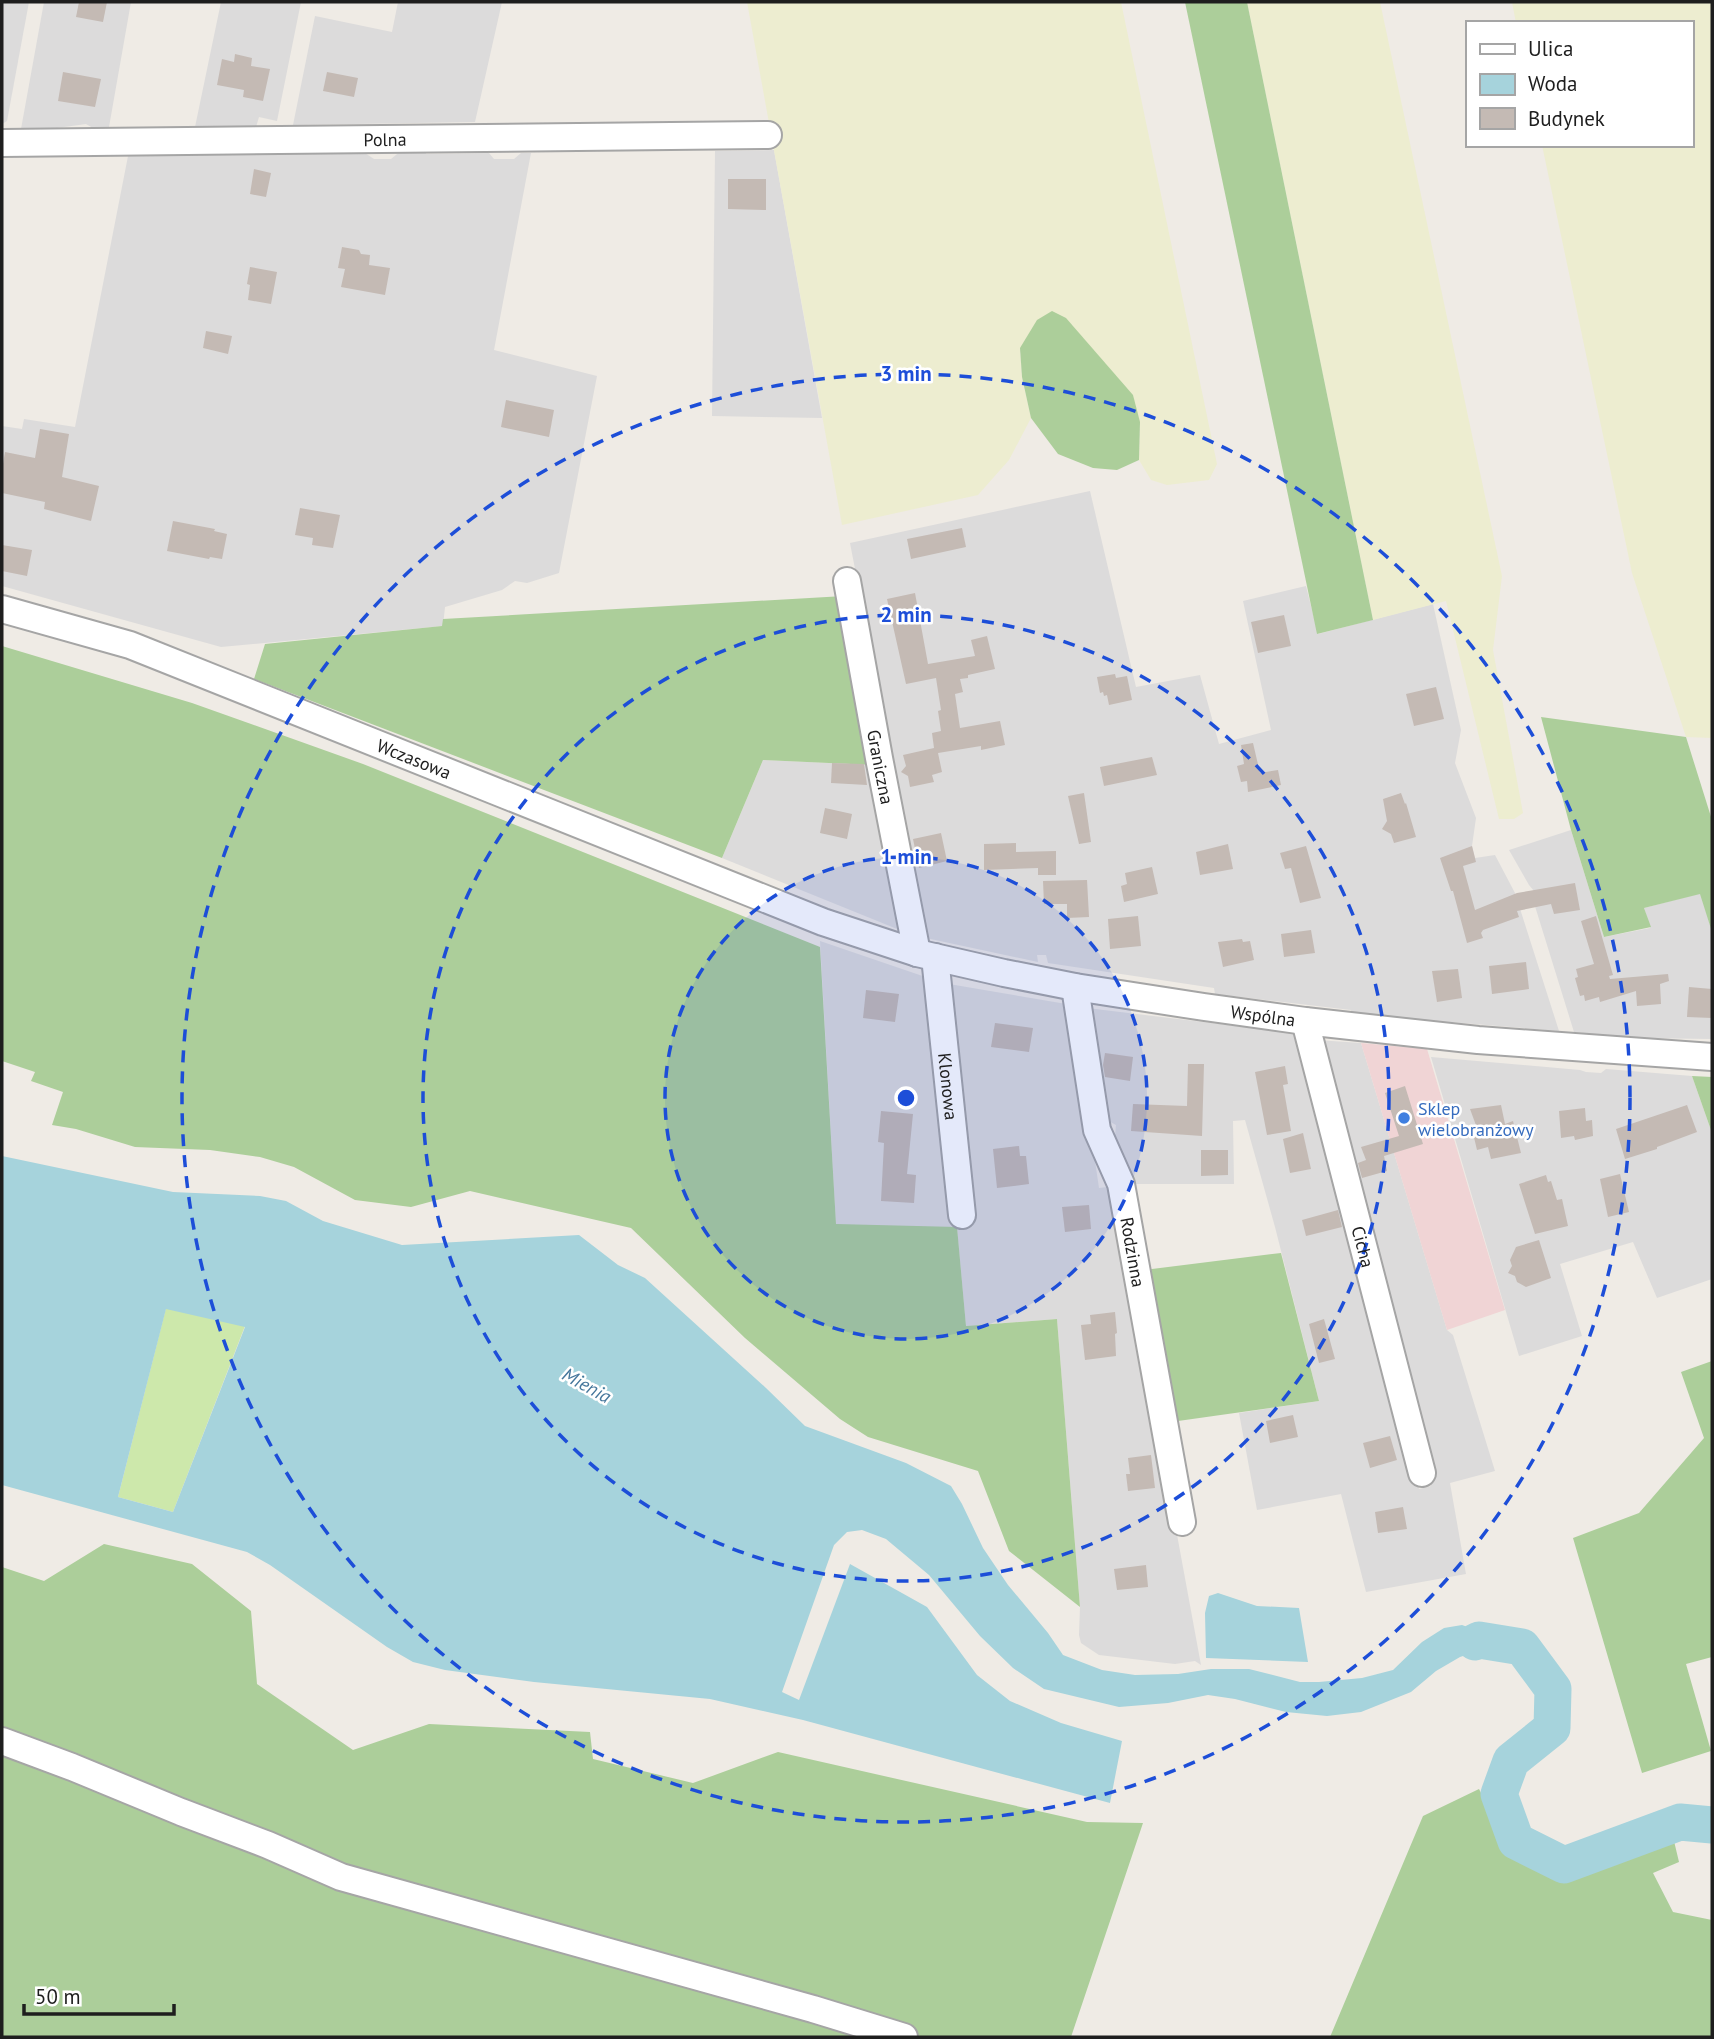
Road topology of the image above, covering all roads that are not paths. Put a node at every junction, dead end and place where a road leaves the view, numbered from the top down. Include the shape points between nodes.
1 (768, 135) dead end
2 (2, 143) edge
3 (847, 581) dead end
4 (2, 608) edge
5 (823, 922) joint
6 (926, 955) junction
7 (1075, 987) junction
8 (1305, 1021) junction
9 (1712, 1056) edge
10 (962, 1215) dead end
11 (1422, 1473) dead end
12 (1182, 1522) dead end
13 (2, 1741) edge
14 (904, 2037) edge

1 - 2 street, Polna
3 - 6 street, Graniczna via 878,758
4 - 5 street, Wczasowa via 130,645
5 - 6 street, Wspólna
6 - 7 street, Wspólna
6 - 10 street, Klonowa
7 - 8 street, Wspólna
7 - 12 street, Rodzinna via 1097,1130 1121,1184
8 - 9 street, Wspólna via 1478,1040
8 - 11 street, Cicha
13 - 14 street via 341,1877

